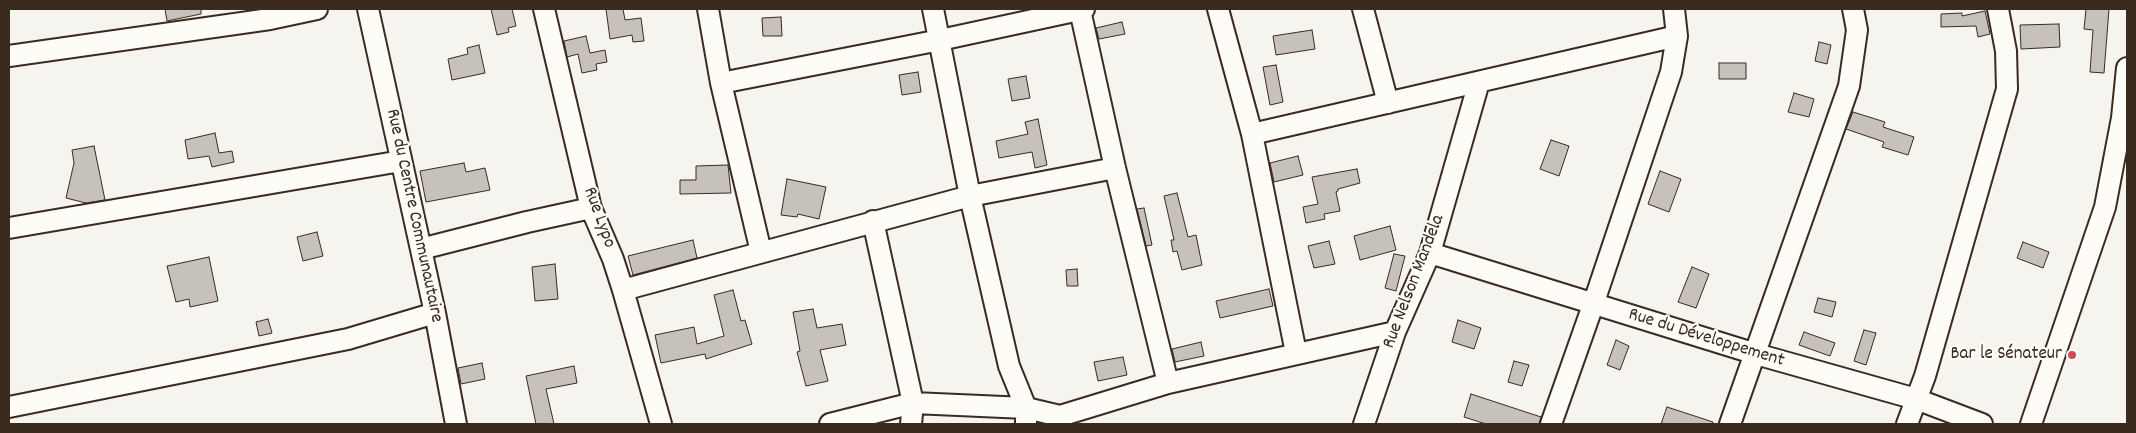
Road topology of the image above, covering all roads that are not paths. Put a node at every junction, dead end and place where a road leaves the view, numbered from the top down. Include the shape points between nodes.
1 (317, 9) edge
2 (368, 9) edge
3 (544, 9) edge
4 (708, 9) edge
5 (932, 9) edge
6 (1082, 9) edge
7 (1218, 9) edge
8 (1363, 9) edge
9 (1674, 9) edge
10 (1853, 9) edge
11 (1998, 9) edge
12 (1677, 36) junction
13 (940, 40) junction
14 (9, 56) edge
15 (2127, 68) edge
16 (1479, 82) junction
17 (720, 83) junction
18 (1388, 103) junction
19 (1252, 134) junction
20 (401, 161) junction
21 (1115, 168) junction
22 (970, 196) junction
23 (591, 208) junction
24 (874, 221) junction
25 (9, 228) edge
26 (421, 249) junction
27 (761, 252) junction
28 (1430, 253) junction
29 (623, 290) junction
30 (1593, 305) junction
31 (434, 313) junction
32 (1395, 332) junction
33 (1296, 353) junction
34 (1756, 354) junction
35 (1168, 383) junction
36 (1916, 399) junction
37 (913, 403) junction
38 (9, 407) edge
39 (1026, 416) edge
40 (1064, 420) edge
41 (456, 424) edge
42 (661, 424) edge
43 (830, 424) edge
44 (911, 424) edge
45 (1364, 424) edge
46 (1551, 424) edge
47 (1730, 424) edge
48 (1907, 424) edge
49 (1982, 424) edge
50 (2031, 424) edge

1 - 14 street via 260,21
2 - 20 street, Rue du Centre Communautaire
3 - 23 street, Rue Lypo
4 - 17 street
5 - 13 street
6 - 13 street
6 - 21 street
7 - 19 street
8 - 18 street
9 - 12 street
10 - 34 street via 1857,30 1849,86
11 - 36 street via 2006,52 2007,89
12 - 16 street
12 - 30 street via 1671,72
13 - 17 street
13 - 22 street
15 - 50 street via 2122,118 2105,207
16 - 18 street
16 - 28 street, Rue Nelson Mandela
17 - 27 street
18 - 19 street
19 - 33 street
20 - 25 street
20 - 26 street, Rue du Centre Communautaire
21 - 22 street
21 - 35 street
22 - 24 street
22 - 39 street via 1009,366
23 - 26 street
23 - 29 street, Rue Lypo
24 - 27 street
24 - 37 street
26 - 31 street, Rue du Centre Communautaire
27 - 29 street
28 - 30 street, Rue du Développement
28 - 32 street, Rue Nelson Mandela
29 - 42 street, Rue Lypo
30 - 34 street, Rue du Développement
30 - 46 street
31 - 38 street via 339,341
31 - 41 street, Rue du Centre Communautaire
32 - 33 street
32 - 45 street, Rue Nelson Mandela
33 - 35 street
34 - 36 street, Rue du Développement
34 - 47 street
35 - 40 street
36 - 48 street
36 - 49 street, Rue du Développement
37 - 39 street
37 - 43 street
37 - 44 street
39 - 40 street

